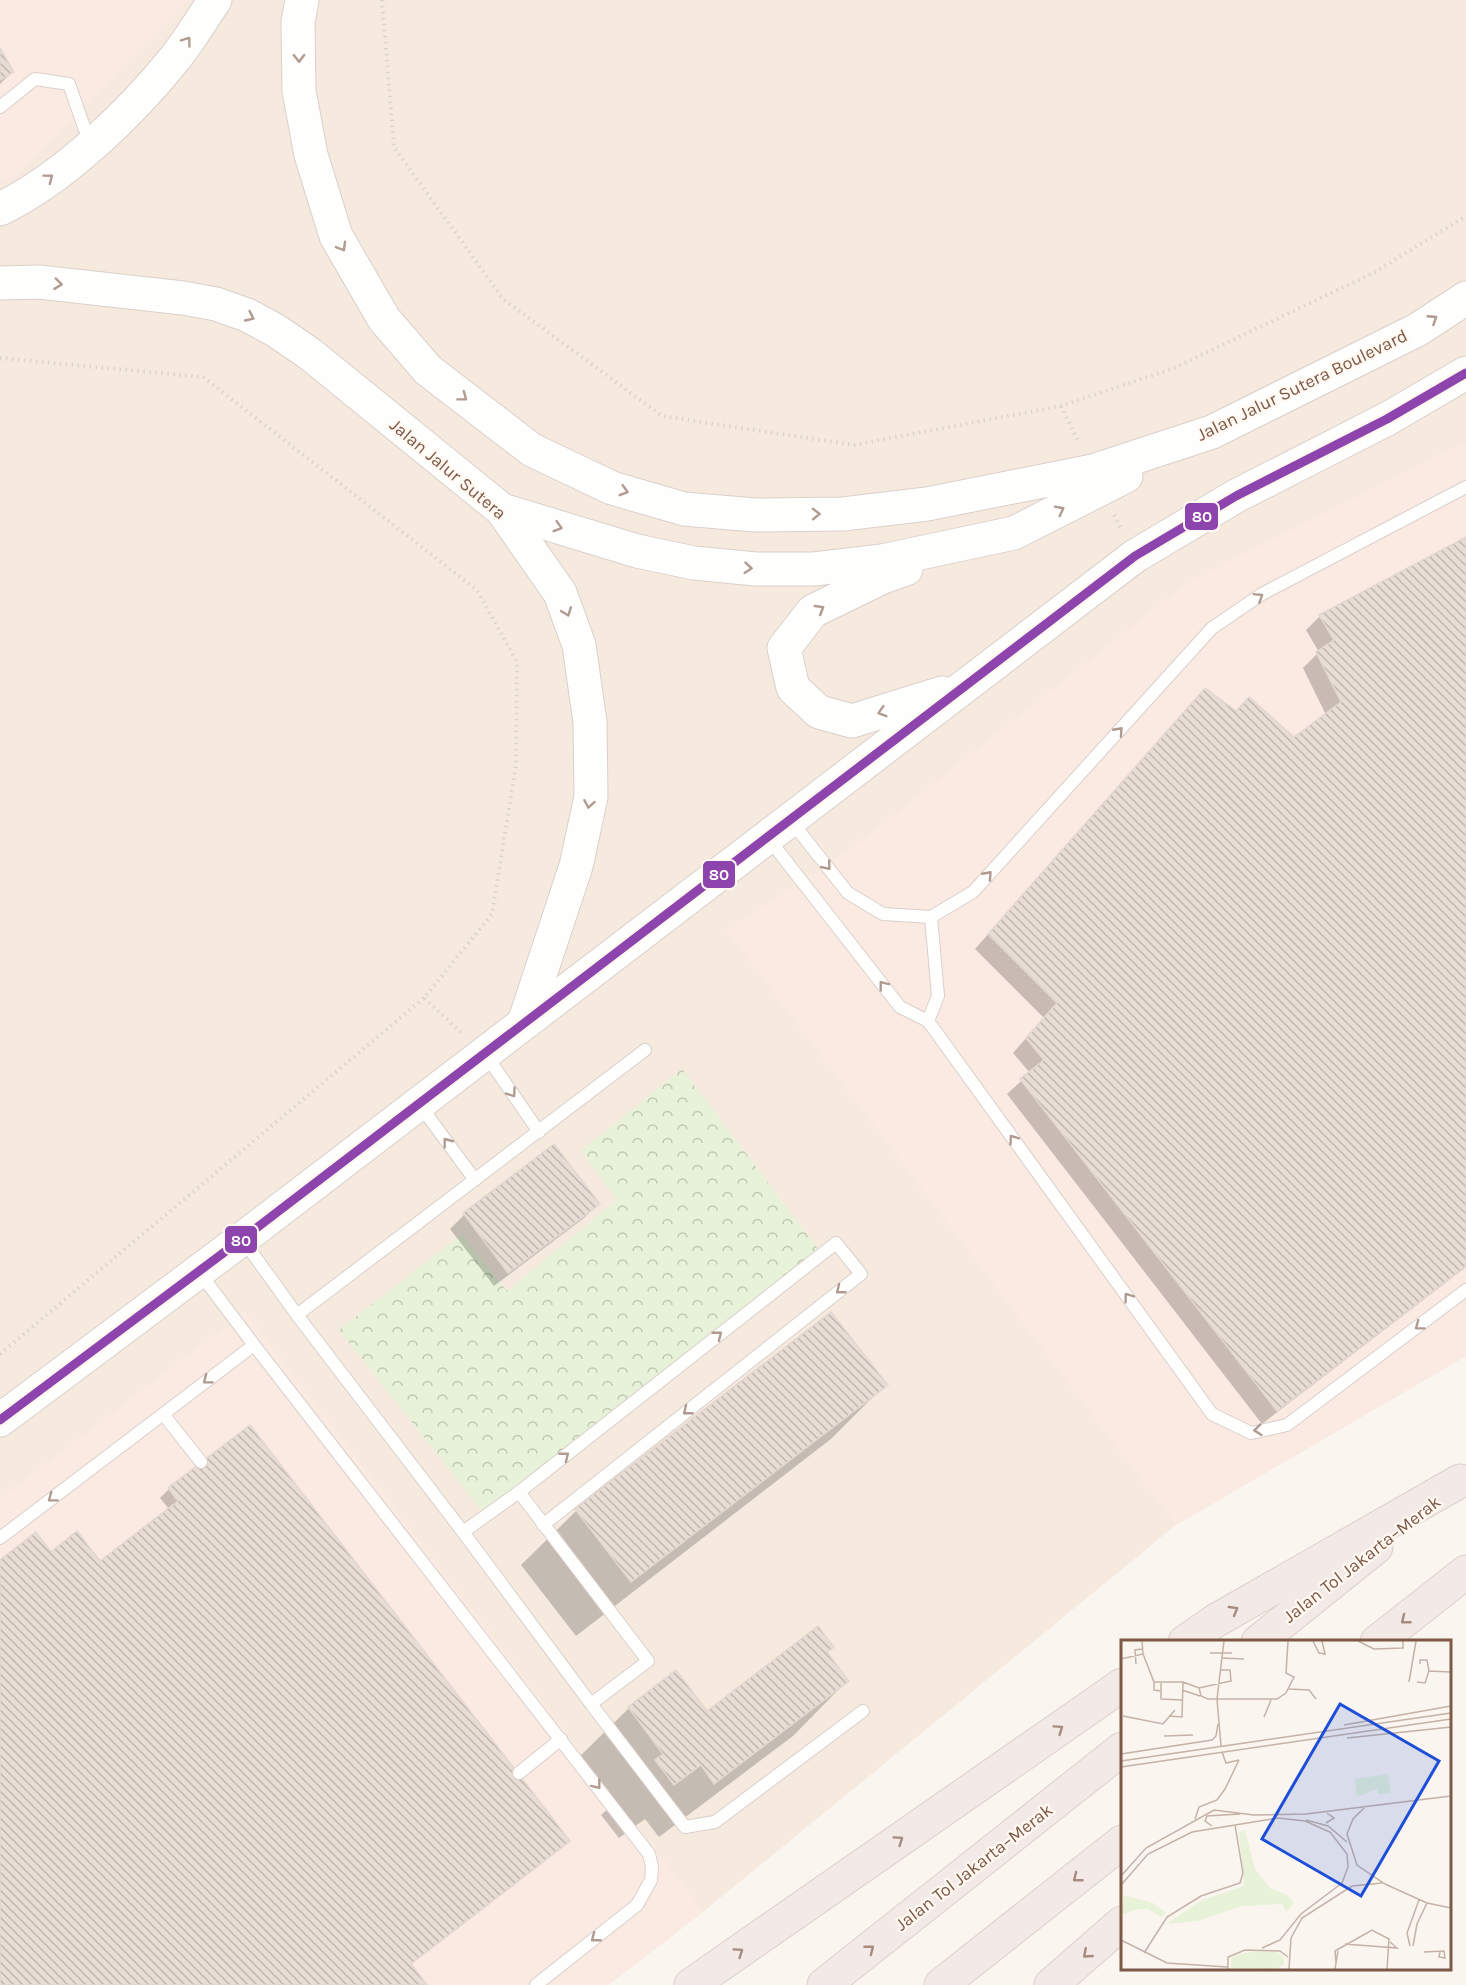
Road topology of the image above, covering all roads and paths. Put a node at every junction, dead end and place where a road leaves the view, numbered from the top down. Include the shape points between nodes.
1 (214, 0) edge
2 (302, 0) edge
3 (382, 0) edge
4 (0, 107) edge
5 (90, 146) junction
6 (0, 209) edge
7 (1466, 216) edge
8 (0, 283) edge
9 (1466, 298) edge
10 (0, 358) edge
11 (1466, 373) edge
12 (1061, 406) junction
13 (1212, 432) junction
14 (1093, 471) junction
15 (1466, 487) edge
16 (502, 510) junction
17 (1014, 533) junction
18 (1009, 650) junction
19 (778, 829) junction
20 (931, 917) junction
21 (424, 998) junction
22 (928, 1021) junction
23 (524, 1023) junction
24 (645, 1050) dead end
25 (485, 1054) junction
26 (419, 1104) junction
27 (538, 1132) junction
28 (475, 1180) junction
29 (242, 1239) junction
30 (199, 1271) junction
31 (1466, 1290) edge
32 (297, 1315) junction
33 (254, 1345) junction
34 (0, 1354) edge
35 (163, 1414) junction
36 (0, 1420) edge
37 (201, 1462) dead end
38 (1463, 1478) edge
39 (519, 1492) junction
40 (543, 1525) junction
41 (463, 1532) junction
42 (0, 1538) edge
43 (1466, 1572) edge
44 (1466, 1591) edge
45 (1186, 1640) edge
46 (1259, 1640) edge
47 (1378, 1640) edge
48 (1416, 1640) edge
49 (1121, 1686) edge
50 (591, 1704) junction
51 (863, 1711) dead end
52 (561, 1739) junction
53 (1121, 1750) edge
54 (519, 1773) dead end
55 (1121, 1843) edge
56 (1121, 1924) edge
57 (536, 1985) edge
58 (691, 1985) edge
59 (824, 1985) edge
60 (940, 1985) edge
61 (1051, 1985) edge

5 -> 1 main road via 176,57
2 -> 14 main road, Jalan Jalur Sutera Boulevard via 298,22 299,91 311,154 336,236 384,319 428,370 532,450 612,488 684,509 755,515 843,514 927,504
3 - 12 path via 394,147 502,299 662,416 854,445
4 - 5 lane via 35,79 69,84
6 -> 5 main road via 44,182
7 - 12 path via 1373,273 1174,368
8 -> 16 main road, Jalan Jalur Sutera via 39,282 183,298 246,315 310,354
13 -> 9 main road, Jalan Jalur Sutera Boulevard via 1417,330
10 - 21 path via 203,377 477,590 517,662 516,765 492,914
11 - 18 main road via 1387,419 1236,496 1134,556
12 - 14 path
13 - 14 main road, Jalan Jalur Sutera Boulevard
17 -> 13 main road
20 -> 15 lane via 973,892 1212,628 1262,594
16 -> 17 main road via 637,551 694,563 756,569 814,569 882,561
16 -> 23 main road, Jalan Jalur Sutera via 560,593 579,645 590,722 591,797 576,866
18 -> 17 main road via 943,693 852,721 819,712 793,688 784,648 813,611 883,577
18 - 19 main road
19 -> 20 lane via 848,893 883,914
22 -> 19 lane via 900,1007
19 - 23 main road
20 - 22 lane via 938,996
21 - 25 path
21 - 34 path
31 -> 22 lane via 1287,1425 1251,1433 1212,1414
23 - 25 main road
24 - 27 lane
25 - 26 main road
25 -> 27 lane
28 -> 26 lane
26 - 29 main road
27 - 28 lane
28 - 32 lane
29 - 30 main road
29 - 32 lane
30 - 33 lane
30 - 36 main road
32 - 41 lane
33 -> 35 lane
33 - 52 lane
35 - 37 lane
35 -> 42 lane
45 -> 38 highway
38 - 46 highway, Jalan Tol Jakarta–Merak
39 - 40 lane
39 -> 40 lane via 836,1243 861,1274
39 - 41 lane
40 - 50 lane via 648,1661
41 - 50 lane
43 -> 47 highway
44 - 48 highway
58 -> 49 highway
50 - 51 lane via 685,1827 715,1822
52 - 54 lane
52 -> 57 lane via 649,1854 651,1880 637,1905
59 -> 53 highway, Jalan Tol Jakarta–Merak
55 -> 60 highway
56 -> 61 highway

